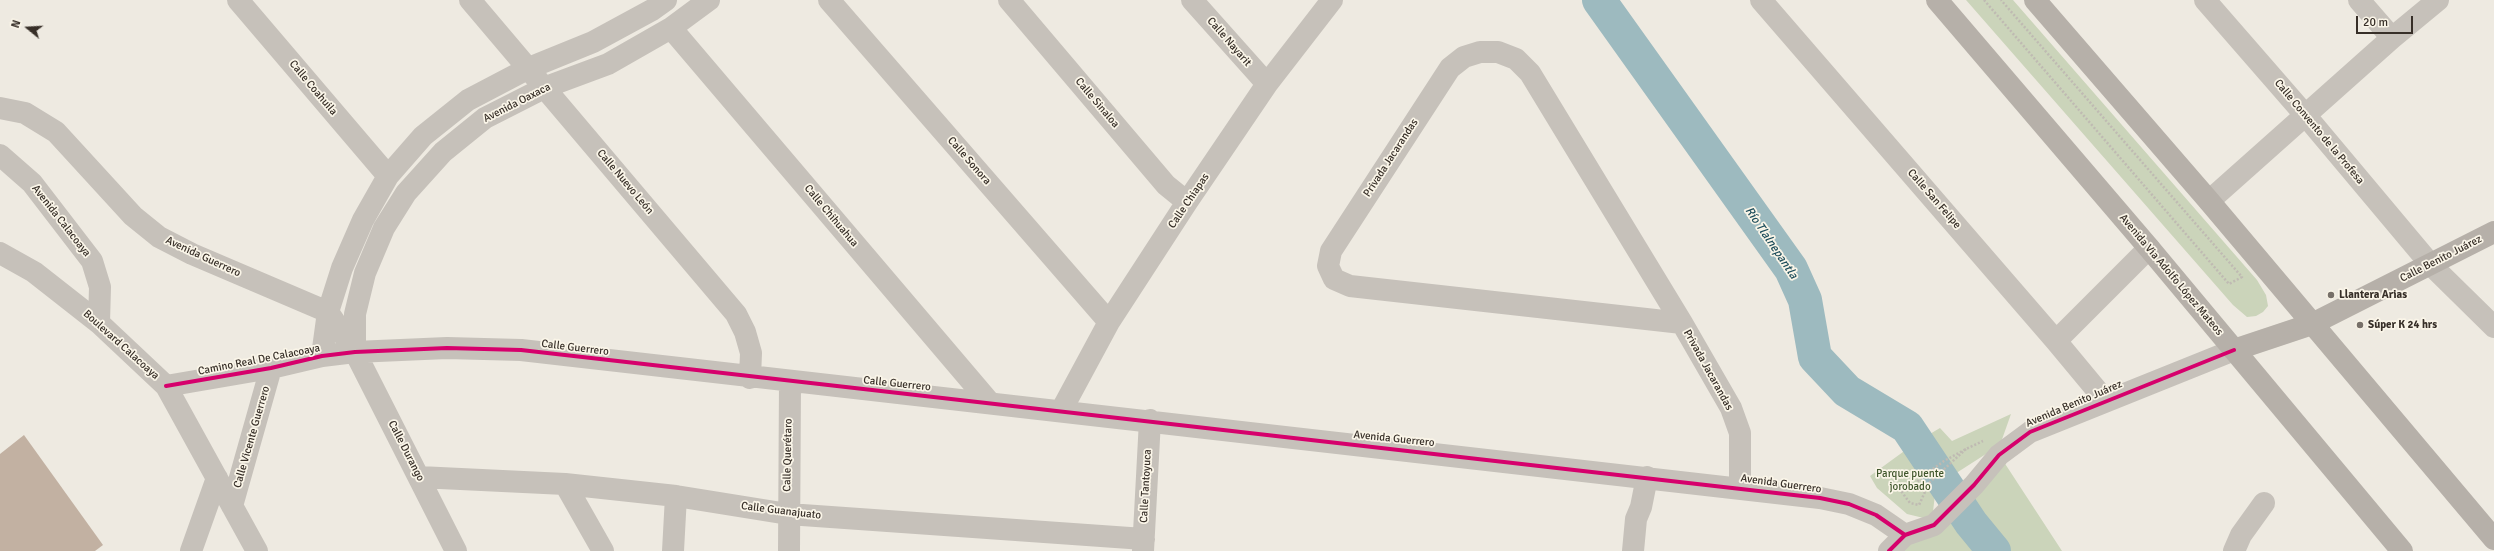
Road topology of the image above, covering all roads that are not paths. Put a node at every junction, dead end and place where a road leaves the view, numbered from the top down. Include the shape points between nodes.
1 (238, 0) edge
2 (470, 0) edge
3 (709, 0) edge
4 (830, 0) edge
5 (1009, 0) edge
6 (1192, 0) edge
7 (1332, 0) edge
8 (1761, 0) edge
9 (1937, 0) edge
10 (2035, 0) edge
11 (2205, 0) edge
12 (2359, 0) edge
13 (2438, 0) edge
14 (653, 3) edge
15 (671, 28) junction
16 (2392, 38) junction
17 (529, 68) junction
18 (1267, 84) junction
19 (546, 87) junction
20 (0, 108) edge
21 (2306, 116) junction
22 (0, 155) edge
23 (388, 176) junction
24 (2209, 201) junction
25 (1187, 202) junction
26 (2494, 232) edge
27 (2149, 248) junction
28 (6, 260) edge
29 (2431, 265) junction
30 (328, 312) junction
31 (1109, 322) junction
32 (99, 323) junction
33 (1682, 323) junction
34 (2312, 324) junction
35 (2494, 327) edge
36 (2056, 340) junction
37 (2234, 350) junction
38 (356, 352) junction
39 (322, 356) junction
40 (271, 368) junction
41 (750, 378) junction
42 (790, 382) junction
43 (166, 386) junction
44 (2105, 400) junction
45 (990, 403) junction
46 (1061, 411) junction
47 (1150, 420) junction
48 (1642, 476) junction
49 (419, 477) junction
50 (217, 478) junction
51 (565, 484) junction
52 (1740, 488) junction
53 (676, 496) junction
54 (2264, 503) dead end
55 (232, 506) junction
56 (788, 514) junction
57 (1905, 535) junction
58 (2494, 539) edge
59 (1144, 545) edge
60 (191, 551) edge
61 (257, 551) edge
62 (456, 551) edge
63 (604, 551) edge
64 (673, 551) edge
65 (789, 551) edge
66 (1632, 551) edge
67 (1890, 551) edge
68 (2234, 551) edge
69 (2402, 551) edge

1 - 23 street, Calle Coahuila
2 - 17 street, Calle Nuevo León
3 - 15 street, Avenida Oaxaca
4 - 31 street, Calle Sonora
5 - 25 street, Calle Sinaloa via 1166,185
6 - 18 street, Calle Nayarit
7 - 18 street, Calle Chiapas
8 - 36 street, Calle San Felipe
9 - 27 main road, Avenida Via Adolfo López Mateos
10 - 24 main road
11 - 21 street, Calle Convento de la Profesa
12 - 16 street
13 - 16 street
14 - 17 street via 593,42
15 - 19 street, Avenida Oaxaca via 608,64
15 - 45 street, Calle Chihuahua
16 - 21 street
17 - 19 street, Calle Nuevo León
17 - 23 street via 468,100 424,136
18 - 25 street, Calle Chiapas
19 - 38 street, Avenida Oaxaca via 485,118 443,152 406,193 384,228 365,273 356,314
19 - 41 street, Calle Nuevo León via 736,314 751,353
20 - 30 street, Avenida Guerrero via 25,113 56,132 133,216 159,237 192,254
21 - 24 street
21 - 29 street, Calle Convento de la Profesa
22 - 32 street, Avenida Calacoaya via 32,183 92,261 100,287
23 - 30 street via 363,220 342,268
24 - 34 main road
25 - 31 street, Calle Chiapas
26 - 29 main road, Calle Benito Juárez
27 - 36 street
27 - 37 main road, Avenida Via Adolfo López Mateos
28 - 32 street, Boulevard Calacoaya via 34,272
29 - 34 main road, Calle Benito Juárez
29 - 35 street, Calle Convento de la Profesa
30 - 38 street
30 - 39 street
31 - 46 street, Calle Chiapas
32 - 43 street, Boulevard Calacoaya
33 - 33 street, Privada Jacarandas via 1530,73 1516,59 1498,52 1480,52 1464,57 1450,68 1331,251 1328,266 1334,279 1350,286
33 - 52 street, Privada Jacarandas via 1731,408 1738,427
34 - 37 main road, Calle Benito Juárez
34 - 58 main road
36 - 44 street, Calle San Felipe
37 - 44 street, Avenida Benito Juárez
37 - 69 main road, Avenida Via Adolfo López Mateos
38 - 39 street, Camino Real De Calacoaya
38 - 41 street, Calle Guerrero via 447,348 521,350
38 - 49 street, Calle Durango
39 - 40 street, Camino Real De Calacoaya
40 - 43 street, Camino Real De Calacoaya
40 - 55 street, Calle Vicente Guerrero
41 - 42 street, Calle Guerrero
42 - 45 street, Calle Guerrero
42 - 56 street, Calle Querétaro
43 - 50 street, Boulevard Calacoaya
44 - 57 street, Avenida Benito Juárez via 2030,432 2013,443 1942,518 1929,527
45 - 46 street, Calle Guerrero
46 - 47 street, Calle Guerrero
47 - 48 street, Avenida Guerrero
47 - 59 street, Calle Tantoyuca
48 - 52 street, Avenida Guerrero
48 - 66 street via 1641,507 1636,519
49 - 51 street, Calle Guanajuato
49 - 62 street, Calle Durango
50 - 55 street, Boulevard Calacoaya
50 - 60 street
51 - 53 street, Calle Guanajuato
51 - 63 street
52 - 57 street, Avenida Guerrero via 1849,504 1876,515
53 - 56 street, Calle Guanajuato
53 - 64 street
54 - 68 street via 2241,535
55 - 61 street, Boulevard Calacoaya
56 - 59 street, Calle Guanajuato
56 - 65 street, Calle Querétaro
57 - 67 street

